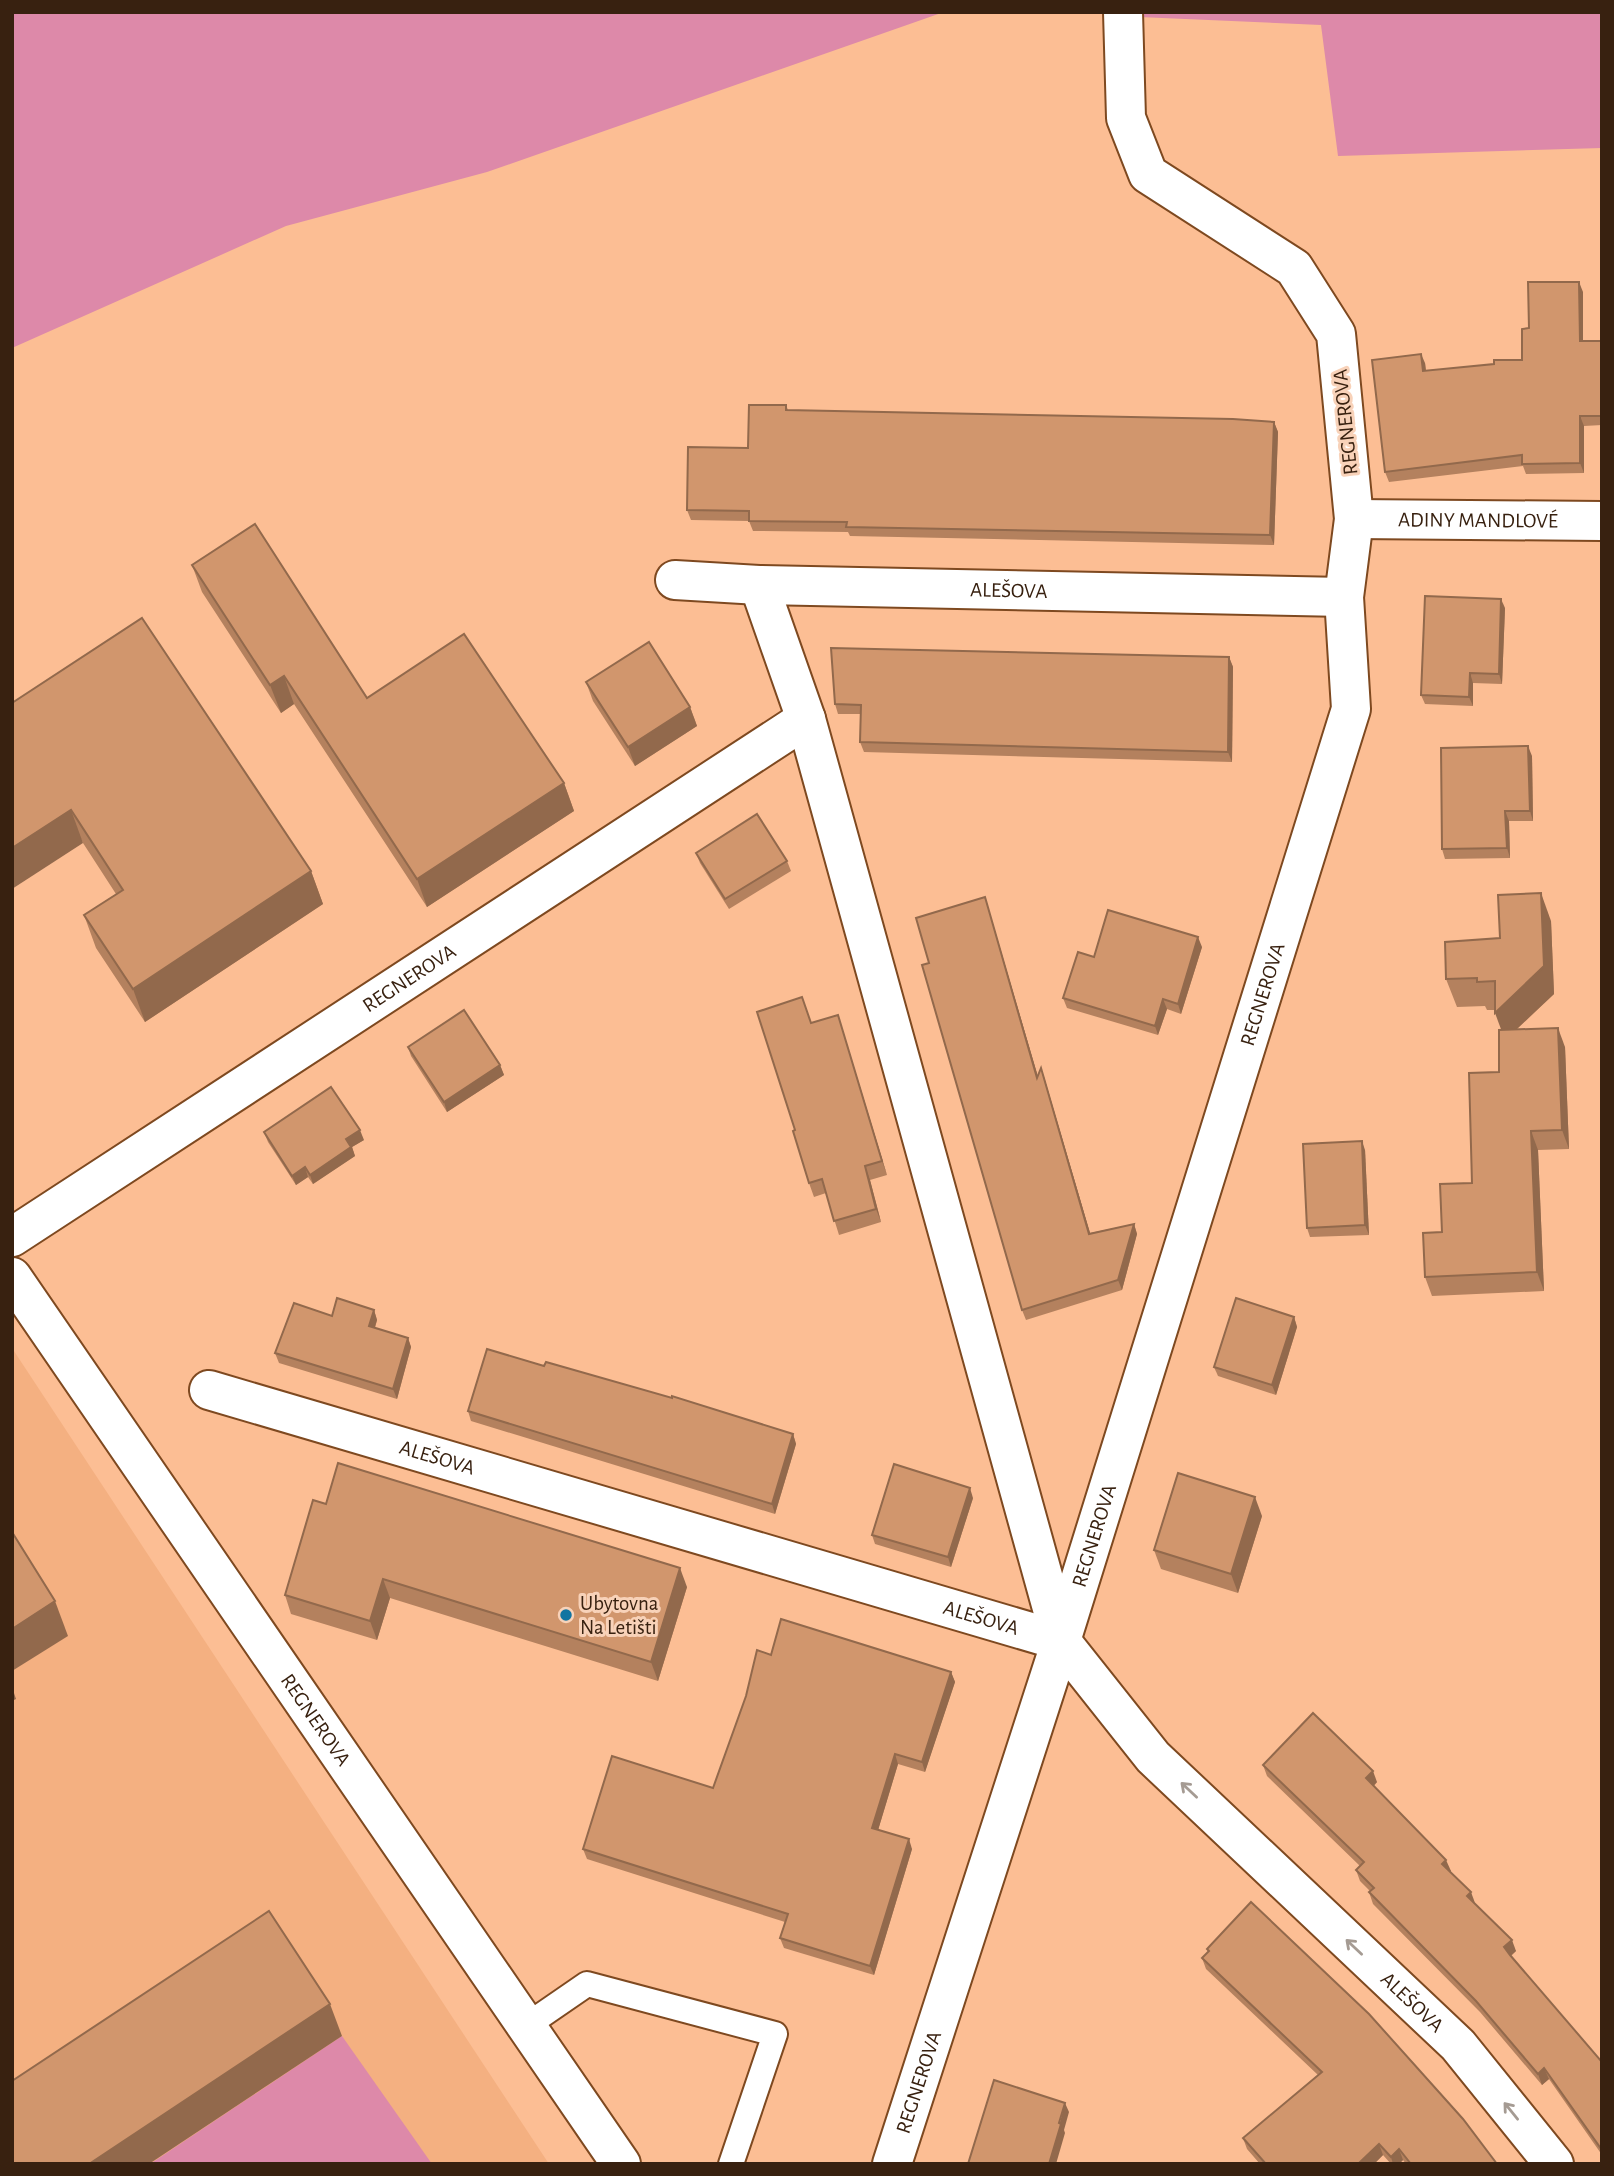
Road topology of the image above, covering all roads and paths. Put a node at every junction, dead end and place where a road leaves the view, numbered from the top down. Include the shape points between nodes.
1 (1123, 12) edge
2 (1354, 519) junction
3 (1602, 521) edge
4 (675, 580) dead end
5 (759, 585) junction
6 (1344, 597) junction
7 (806, 719) junction
8 (12, 1237) edge
9 (12, 1277) edge
10 (209, 1390) dead end
11 (1062, 1641) junction
12 (526, 2026) junction
13 (621, 2164) edge
14 (731, 2164) edge
15 (892, 2164) edge
16 (1554, 2164) edge

1 - 2 street, REGNEROVA via 1126,118 1148,174 1294,268 1336,334
2 - 3 street, ADINY MANDLOVÉ
2 - 6 street, REGNEROVA
4 - 5 street, ALEŠOVA
5 - 6 street, ALEŠOVA
5 - 7 street, REGNEROVA
6 - 11 street, REGNEROVA via 1352,709
7 - 8 street, REGNEROVA
7 - 11 street, REGNEROVA
9 - 12 street, REGNEROVA
10 - 11 street, ALEŠOVA
11 - 15 street, REGNEROVA
16 -> 11 street, ALEŠOVA via 1458,2045 1153,1757
12 - 13 street, REGNEROVA
12 - 14 lane via 587,1984 775,2034

